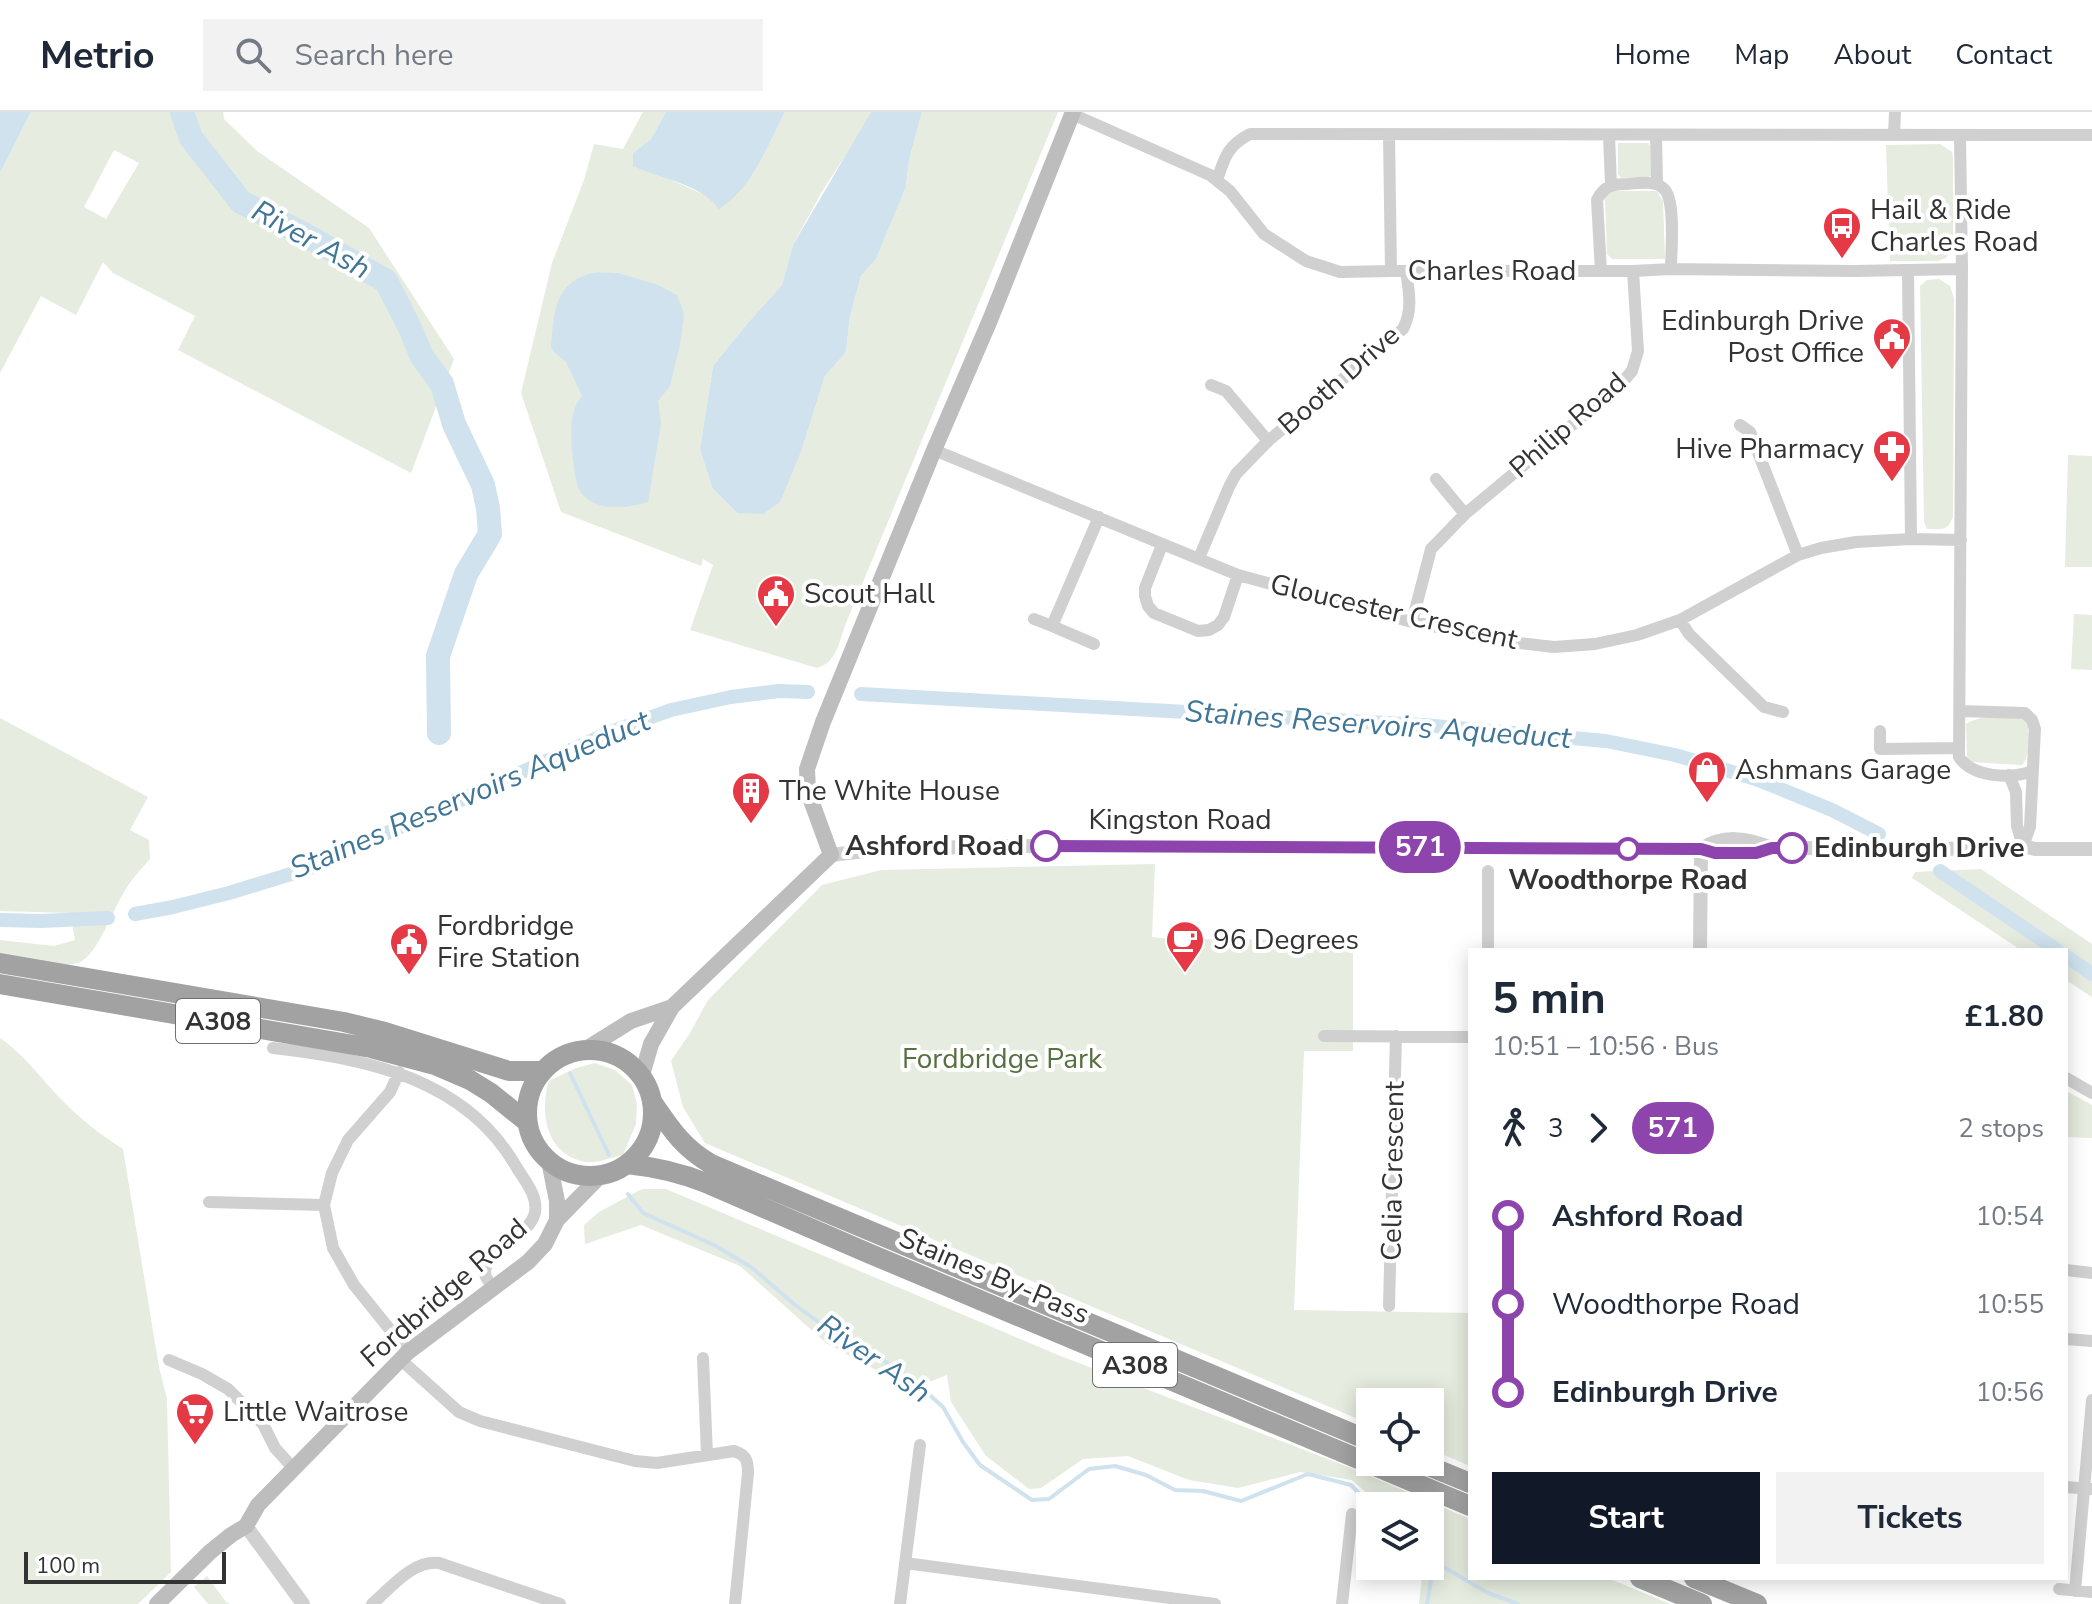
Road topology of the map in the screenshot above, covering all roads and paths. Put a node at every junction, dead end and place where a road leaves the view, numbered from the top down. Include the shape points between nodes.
1 (1895, 112) edge
2 (1073, 113) edge
3 (1389, 135) junction
4 (1609, 135) junction
5 (1656, 135) junction
6 (1894, 135) junction
7 (2092, 135) edge
8 (1960, 136) junction
9 (1217, 180) junction
10 (1657, 184) junction
11 (1611, 185) junction
12 (1671, 269) junction
13 (1962, 269) junction
14 (1908, 270) junction
15 (1391, 271) junction
16 (1406, 271) junction
17 (1601, 271) junction
18 (1633, 271) junction
19 (1211, 385) dead end
20 (1740, 425) dead end
21 (1268, 441) junction
22 (934, 450) junction
23 (1436, 479) dead end
24 (1465, 514) junction
25 (1099, 517) junction
26 (1911, 539) junction
27 (1961, 540) junction
28 (1162, 545) junction
29 (1798, 555) junction
30 (1199, 558) junction
31 (1238, 575) junction
32 (1034, 619) dead end
33 (1680, 620) junction
34 (1412, 622) junction
35 (1052, 626) junction
36 (1094, 644) dead end
37 (1960, 711) junction
38 (1783, 712) dead end
39 (1880, 731) dead end
40 (1959, 748) junction
41 (2032, 771) junction
42 (2009, 775) junction
43 (2023, 846) junction
44 (1701, 849) junction
45 (2092, 849) edge
46 (831, 855) junction
47 (1488, 871) dead end
48 (1488, 948) edge
49 (1700, 948) edge
50 (0, 963) edge
51 (0, 984) edge
52 (672, 1007) junction
53 (1324, 1036) dead end
54 (1396, 1036) junction
55 (1468, 1037) edge
56 (273, 1048) dead end
57 (586, 1049) junction
58 (542, 1071) junction
59 (399, 1072) junction
60 (642, 1075) junction
61 (2068, 1079) edge
62 (2092, 1093) edge
63 (653, 1103) junction
64 (527, 1122) junction
65 (549, 1161) junction
66 (627, 1164) junction
67 (601, 1175) junction
68 (209, 1202) dead end
69 (324, 1205) junction
70 (557, 1220) junction
71 (2068, 1270) edge
72 (2092, 1273) edge
73 (493, 1287) junction
74 (1389, 1306) dead end
75 (2068, 1339) edge
76 (2092, 1341) edge
77 (404, 1356) junction
78 (703, 1358) dead end
79 (174, 1366) dead end
80 (2092, 1400) edge
81 (1356, 1435) edge
82 (920, 1445) dead end
83 (707, 1455) junction
84 (294, 1469) junction
85 (1444, 1472) edge
86 (1468, 1482) edge
87 (2068, 1487) edge
88 (2088, 1489) edge
89 (1468, 1505) edge
90 (1352, 1514) dead end
91 (246, 1526) junction
92 (905, 1563) junction
93 (1648, 1581) edge
94 (1701, 1581) edge
95 (2059, 1589) dead end
96 (2075, 1591) junction
97 (2092, 1592) edge
98 (157, 1604) edge
99 (303, 1604) edge
100 (372, 1604) edge
101 (560, 1604) edge
102 (735, 1604) edge
103 (900, 1604) edge
104 (1215, 1604) edge
105 (1342, 1604) edge
106 (1690, 1604) edge
107 (1702, 1604) edge
108 (1757, 1604) edge

1 - 6 street
2 - 9 street, Charles Road
2 - 22 main road
3 - 4 street
3 - 9 street via 1250,134 1236,141
3 - 15 street
4 - 5 street
4 - 11 street
5 - 6 street
5 - 10 street
6 - 8 street
7 - 8 street
8 - 13 street
9 - 15 street, Charles Road via 1264,234 1306,261 1340,272
10 - 11 street
10 - 12 street via 1670,205
11 - 17 street via 1597,200
12 - 14 street, Charles Road
12 - 18 street, Charles Road
13 - 14 street, Charles Road
13 - 27 street
14 - 26 street
15 - 16 street, Charles Road
16 - 17 street, Charles Road
16 - 21 street, Booth Drive via 1410,300 1403,329
17 - 18 street, Charles Road
18 - 24 street, Philip Road via 1638,351 1632,371
19 - 21 street, Booth Drive via 1226,391
20 - 29 street via 1750,432
21 - 30 street, Booth Drive via 1236,474
22 - 25 street, Gloucester Crescent
22 - 46 main road via 807,769 808,792
23 - 24 street
24 - 34 street, Philip Road via 1431,549
25 - 28 street, Gloucester Crescent
25 - 35 street
26 - 27 street, Gloucester Crescent
26 - 29 street, Gloucester Crescent via 1856,542
27 - 37 street
28 - 30 street, Gloucester Crescent
28 - 31 street, Gloucester Crescent via 1145,588 1148,606 1198,631 1209,630 1224,617
29 - 33 street, Gloucester Crescent
30 - 31 street, Gloucester Crescent
31 - 34 street, Gloucester Crescent
32 - 35 street
33 - 34 street, Gloucester Crescent via 1637,635 1554,647
33 - 38 street via 1764,707
35 - 36 street
37 - 40 street
37 - 41 street via 2025,713 2035,729
39 - 40 street via 1880,749
40 - 42 street via 1965,765 1985,774
41 - 42 street
41 - 43 street via 2030,827
42 - 43 street
43 - 44 street, Kingston Road via 1772,848 1756,853
43 - 45 street, Kingston Road
44 - 46 street, Kingston Road via 1008,846
44 - 49 street
46 - 52 main road
47 - 48 street
50 - 58 highway, A308 via 344,1022 509,1071
51 - 64 highway, A308 via 371,1048 470,1080
52 - 57 main road via 631,1021
52 - 60 main road via 651,1044
53 - 54 street
54 - 55 street
54 - 74 street, Celia Crescent
56 - 59 street
57 - 58 highway via 565,1054
57 - 60 highway via 612,1053
58 - 64 highway via 530,1093
59 - 69 street via 390,1092 348,1140
59 - 73 street via 454,1100 501,1142 534,1197 529,1227 485,1267
60 - 63 highway
61 - 62 street
63 - 66 highway via 651,1131
63 - 81 highway, Staines By-Pass / A308 via 679,1139 711,1164
64 - 65 highway
65 - 67 highway via 578,1175
65 - 70 main road, Fordbridge Road
66 - 67 highway
66 - 89 highway, Staines By-Pass / A308 via 682,1173
67 - 70 main road, Fordbridge Road
68 - 69 street
69 - 77 street via 333,1248
70 - 73 main road, Fordbridge Road via 528,1262
71 - 72 street
73 - 77 main road, Fordbridge Road
75 - 76 street
77 - 83 street via 459,1412 480,1421 635,1461
77 - 84 main road, Fordbridge Road
78 - 83 street
79 - 84 street via 228,1389 263,1424
80 - 88 street
82 - 92 street
83 - 102 street via 734,1451 748,1462
84 - 91 main road, Fordbridge Road via 258,1505
85 - 86 highway
87 - 88 street
88 - 96 street
90 - 105 street
91 - 98 main road, Fordbridge Road via 210,1552
91 - 99 street
92 - 103 street
92 - 104 street
93 - 107 highway
94 - 106 street
94 - 108 highway
95 - 96 street
96 - 97 street
100 - 101 street via 417,1566 430,1562

